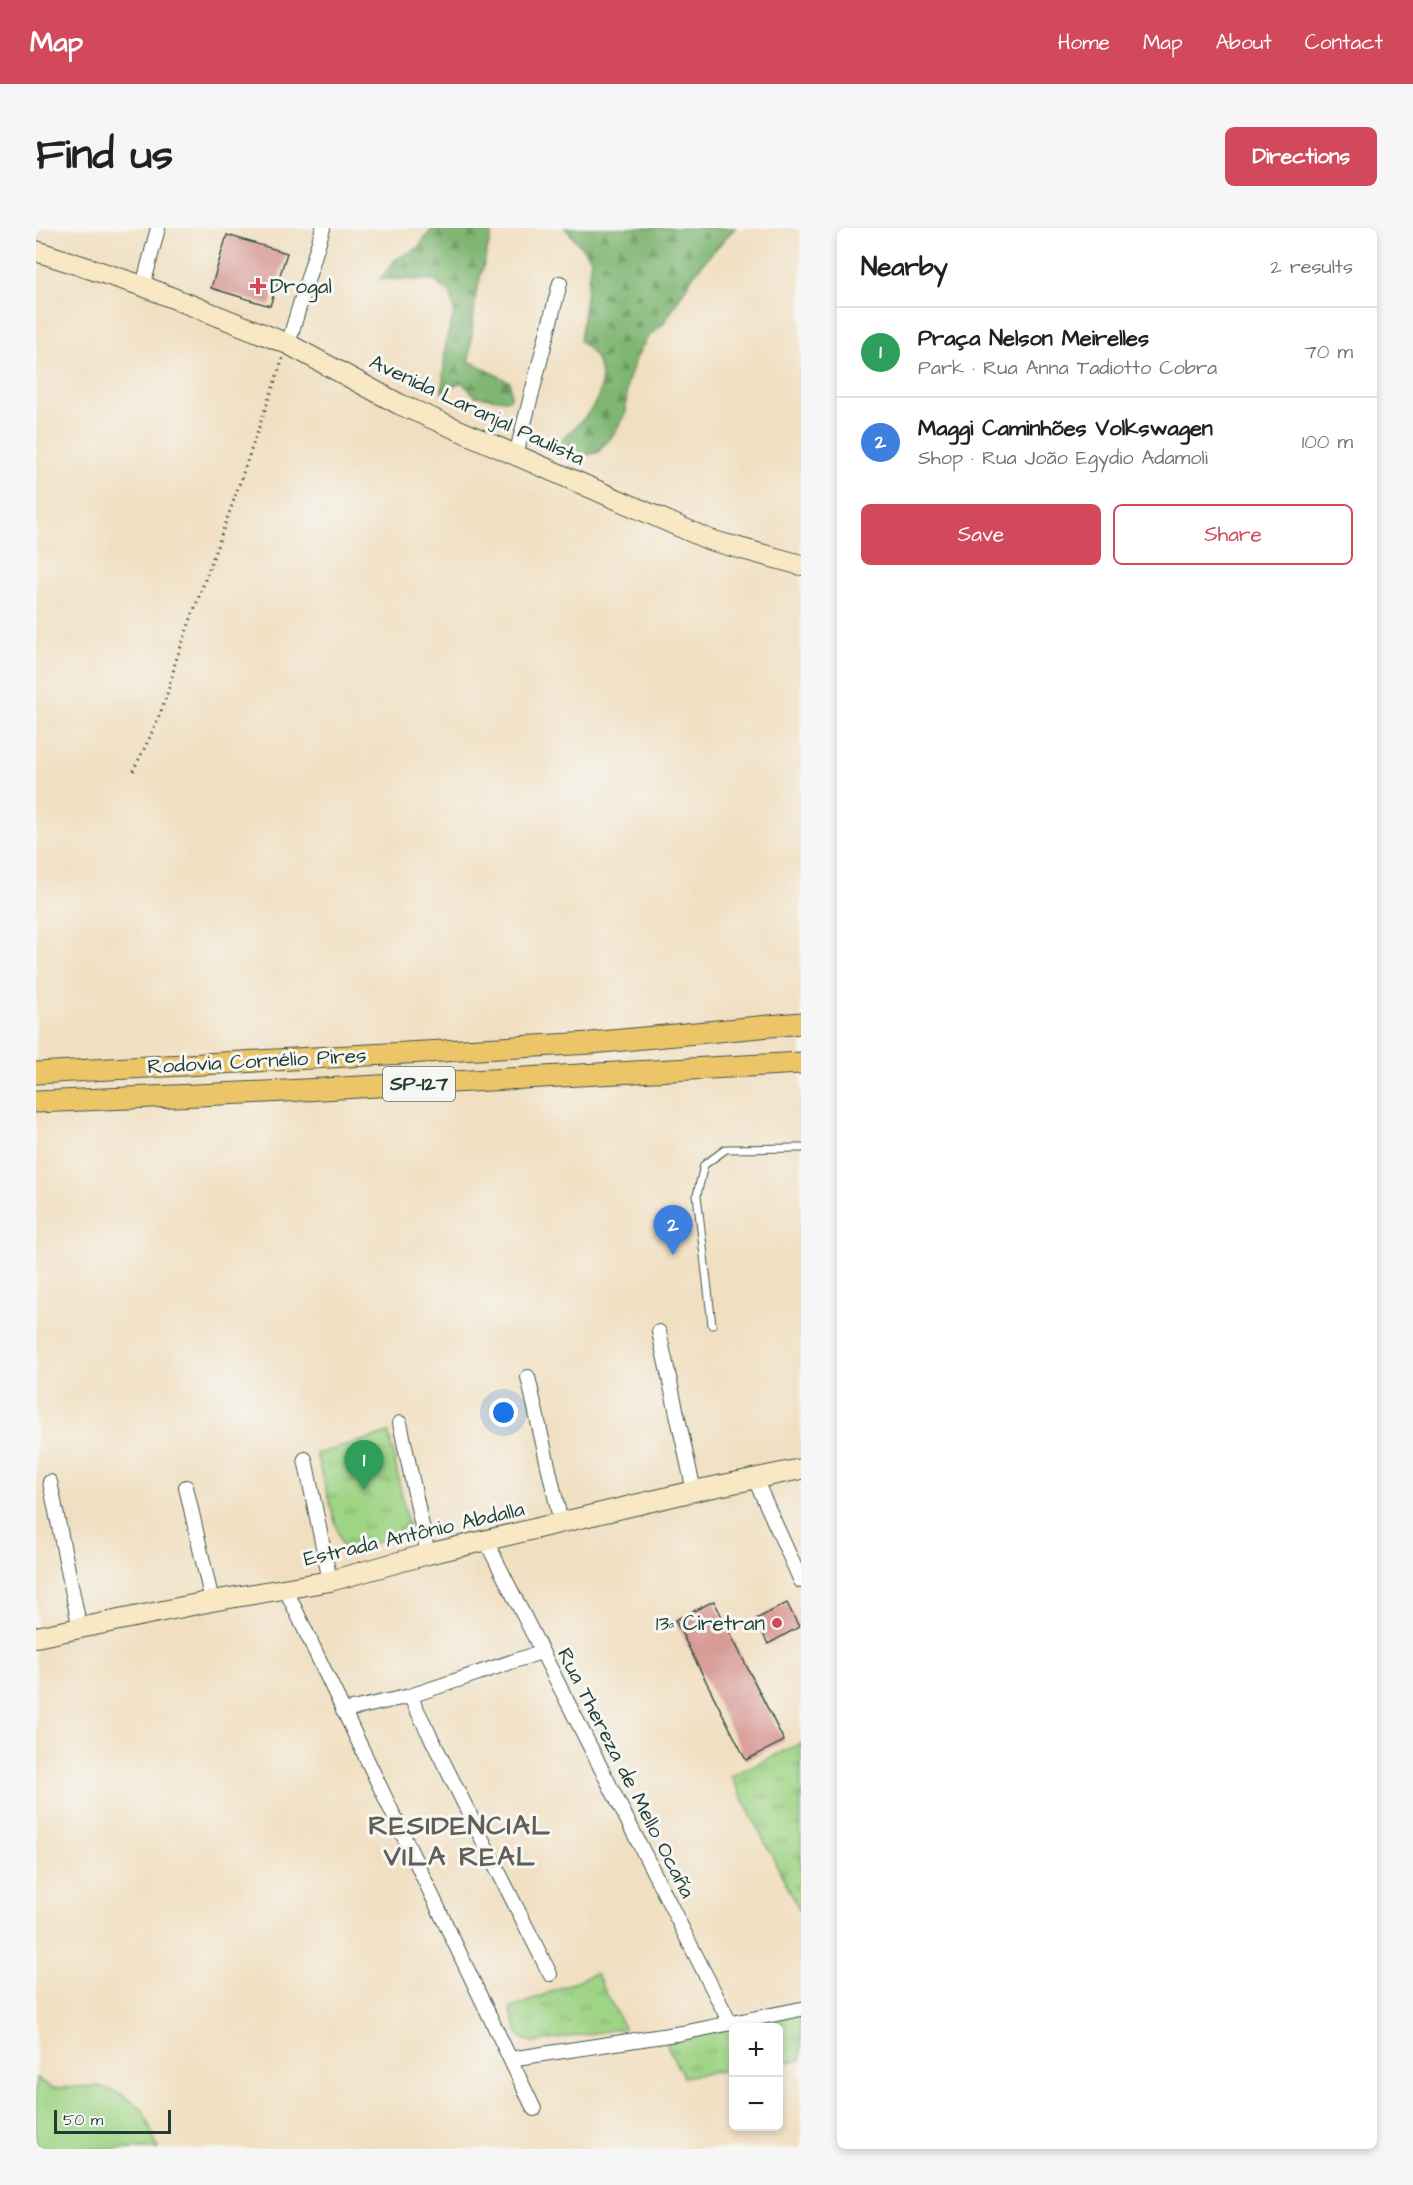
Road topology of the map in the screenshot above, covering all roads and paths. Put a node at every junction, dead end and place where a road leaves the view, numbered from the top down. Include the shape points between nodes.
1 (158, 228) edge
2 (323, 228) edge
3 (36, 250) edge
4 (560, 283) dead end
5 (143, 286) junction
6 (288, 344) junction
7 (516, 455) junction
8 (801, 565) edge
9 (133, 771) dead end
10 (801, 1023) edge
11 (801, 1062) edge
12 (36, 1073) edge
13 (36, 1102) edge
14 (801, 1148) edge
15 (712, 1324) dead end
16 (659, 1332) dead end
17 (528, 1377) dead end
18 (400, 1423) dead end
19 (305, 1459) dead end
20 (801, 1469) edge
21 (755, 1479) junction
22 (50, 1482) dead end
23 (186, 1487) dead end
24 (694, 1491) junction
25 (561, 1523) junction
26 (486, 1541) junction
27 (428, 1554) junction
28 (330, 1581) junction
29 (801, 1581) edge
30 (285, 1588) junction
31 (212, 1601) junction
32 (80, 1629) junction
33 (36, 1637) edge
34 (541, 1652) junction
35 (410, 1696) junction
36 (343, 1712) junction
37 (550, 1974) dead end
38 (801, 2009) edge
39 (729, 2023) edge
40 (730, 2023) joint
41 (510, 2059) junction
42 (534, 2109) dead end

1 - 5 street
2 - 6 street
3 - 5 street, Avenida Laranjal Paulista
4 - 7 street
5 - 6 street, Avenida Laranjal Paulista
6 - 7 street, Avenida Laranjal Paulista via 399,404
6 - 9 path via 175,663 171,686
7 - 8 street, Avenida Laranjal Paulista via 710,540
10 - 12 main road, Rodovia Cornélio Pires / SP-127 via 591,1043
11 - 13 main road, Rodovia Cornélio Pires / SP-127
14 - 15 lane via 726,1149 704,1165 697,1195
16 - 24 street
17 - 25 street
18 - 27 street
19 - 28 street
20 - 21 street, Estrada Antônio Abdalla
21 - 24 street, Estrada Antônio Abdalla
21 - 29 street
22 - 32 street
23 - 31 street
24 - 25 street, Estrada Antônio Abdalla
25 - 26 street, Estrada Antônio Abdalla
26 - 27 street, Estrada Antônio Abdalla
26 - 34 street, Rua Thereza de Mello Ocaña
27 - 28 street, Estrada Antônio Abdalla
28 - 30 street, Estrada Antônio Abdalla
30 - 31 street, Estrada Antônio Abdalla
30 - 36 street
31 - 32 street, Estrada Antônio Abdalla
32 - 33 street, Estrada Antônio Abdalla
34 - 35 street
34 - 40 street, Rua Thereza de Mello Ocaña
35 - 36 street
35 - 37 street
36 - 41 street
38 - 40 street
39 - 41 street
41 - 42 street

